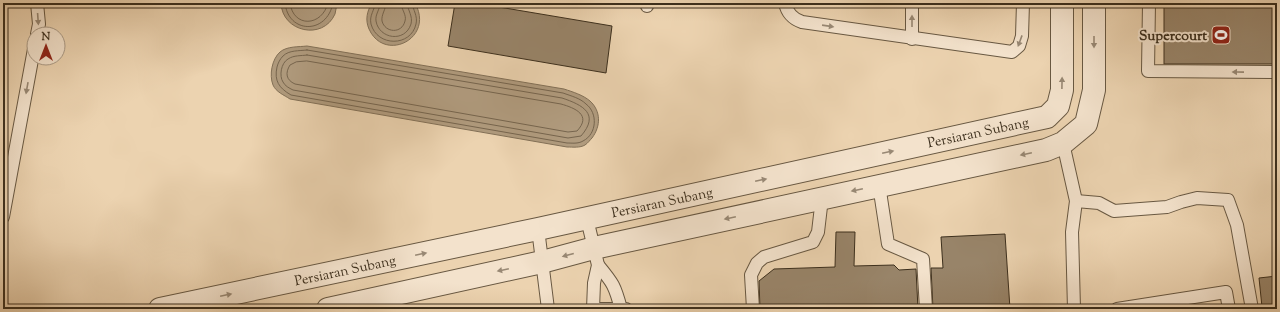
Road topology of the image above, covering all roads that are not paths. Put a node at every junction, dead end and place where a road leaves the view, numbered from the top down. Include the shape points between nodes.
1 (36, 3) edge
2 (785, 3) edge
3 (912, 3) edge
4 (1022, 3) edge
5 (1062, 3) edge
6 (1094, 3) edge
7 (1149, 3) edge
8 (39, 26) edge
9 (912, 39) junction
10 (31, 66) edge
11 (1277, 72) edge
12 (1063, 143) junction
13 (879, 185) junction
14 (822, 198) junction
15 (1076, 201) junction
16 (3, 217) edge
17 (586, 219) junction
18 (538, 229) junction
19 (596, 256) junction
20 (542, 262) junction
21 (160, 309) edge
22 (328, 309) edge
23 (548, 309) edge
24 (593, 309) edge
25 (621, 309) edge
26 (626, 309) edge
27 (753, 309) edge
28 (926, 309) edge
29 (1074, 309) edge
30 (1117, 309) edge
31 (1229, 309) edge
32 (1252, 309) edge

1 -> 8 lane
2 -> 9 lane via 792,16 802,22
9 -> 3 lane
4 -> 9 lane via 1022,36 1019,46 1012,52
17 -> 5 street, Persiaran Subang via 1047,117 1058,106 1062,90
6 -> 12 street via 1094,90 1086,124
11 -> 7 lane via 1148,71
10 -> 16 lane
12 -> 13 street via 1046,150
12 - 15 lane
13 -> 14 street
13 - 28 lane via 888,244 923,259
14 -> 19 street
14 - 27 lane via 818,232 813,242 764,257 757,264 751,275
15 - 29 lane via 1072,232
15 - 32 lane via 1099,203 1114,211 1167,208 1197,198 1228,200 1237,225
17 - 18 street, Persiaran Subang
17 - 19 lane
18 - 20 lane
21 -> 18 street, Persiaran Subang
19 -> 20 street
19 - 24 lane
19 - 25 lane via 616,289
20 -> 22 street
20 - 23 lane
24 - 25 lane
25 - 26 lane
30 - 31 lane via 1226,292

